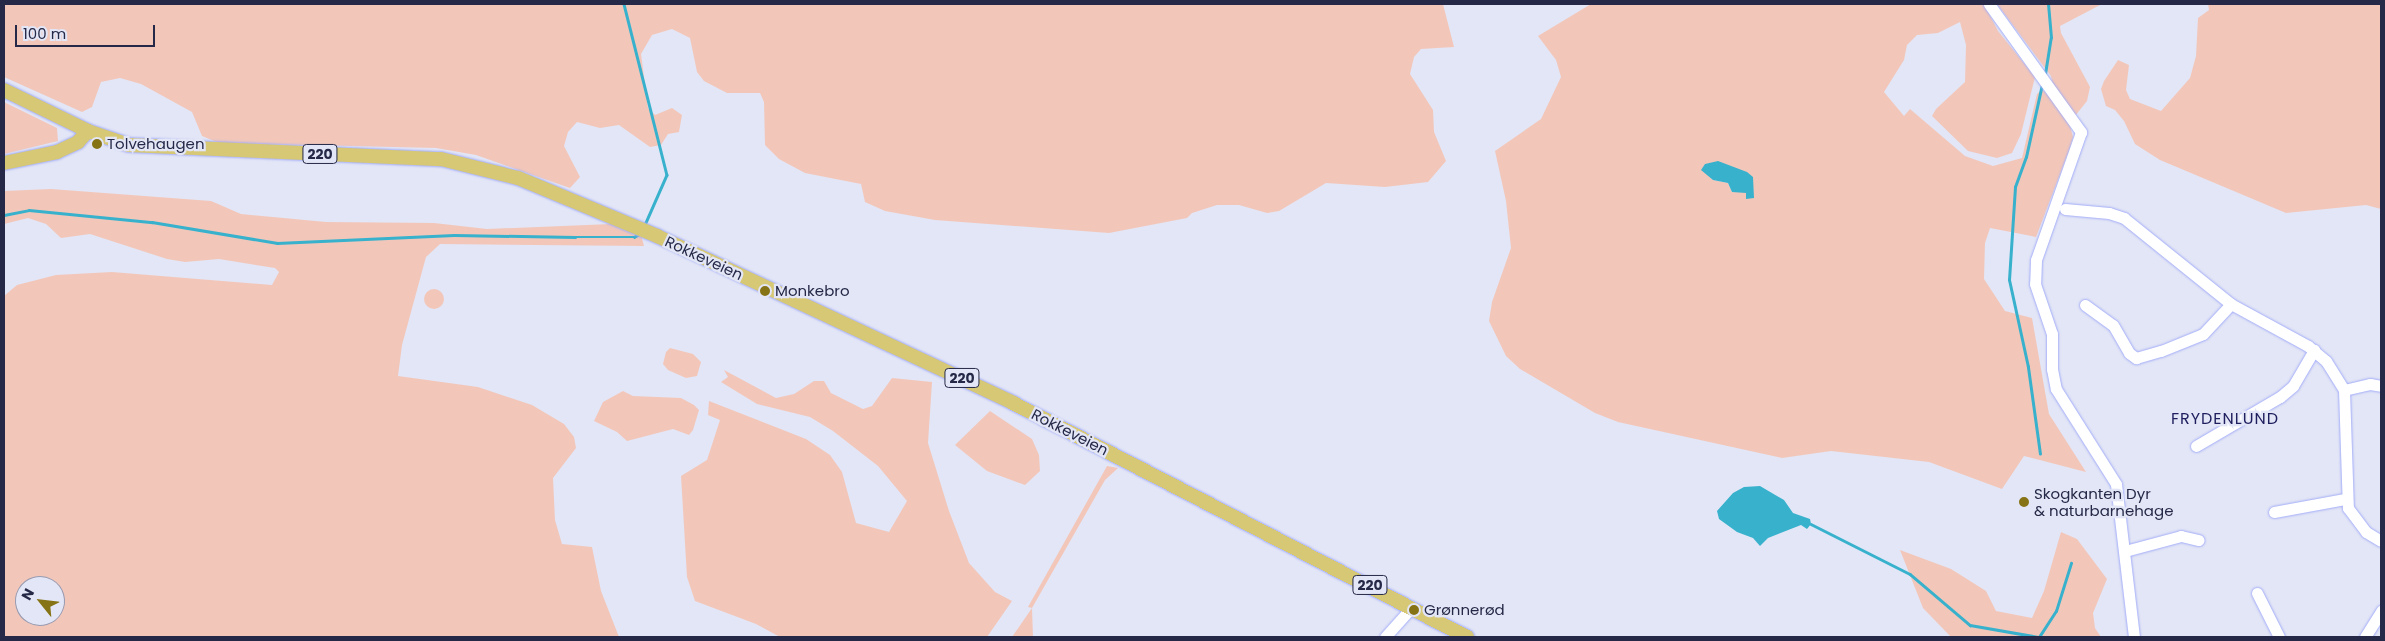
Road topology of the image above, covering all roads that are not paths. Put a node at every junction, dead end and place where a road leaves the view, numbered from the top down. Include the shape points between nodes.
1 (1989, 4) edge
2 (4, 90) edge
3 (88, 131) junction
4 (4, 163) edge
5 (2059, 209) junction
6 (2231, 304) junction
7 (2085, 305) dead end
8 (2314, 350) junction
9 (2381, 386) edge
10 (2344, 390) junction
11 (2196, 446) dead end
12 (2345, 499) junction
13 (2274, 512) dead end
14 (2199, 540) dead end
15 (2381, 542) edge
16 (2126, 551) junction
17 (2256, 593) dead end
18 (1412, 607) junction
19 (2381, 611) edge
20 (1385, 637) edge
21 (1467, 637) edge
22 (2134, 637) edge
23 (2279, 637) edge
24 (2365, 637) edge

1 - 5 street via 2081,132
2 - 3 main road, Rokkeveien / 220
3 - 4 main road via 78,142 57,152
3 - 18 main road, Rokkeveien / 220 via 140,147 450,160 518,178 642,229 1013,403
5 - 6 street via 2109,212 2124,218
5 - 16 street via 2035,273 2035,284 2052,334 2052,369 2064,404 2116,484
6 - 7 street via 2203,334 2136,358 2129,353 2113,325
6 - 8 street
8 - 10 street via 2326,361
8 - 11 street via 2293,386 2280,397
9 - 10 street via 2370,384
10 - 12 street
12 - 13 street
12 - 15 street via 2356,521
14 - 16 street via 2181,536
16 - 22 street
17 - 23 street
18 - 20 street
18 - 21 main road, Rokkeveien / 220
19 - 24 street

